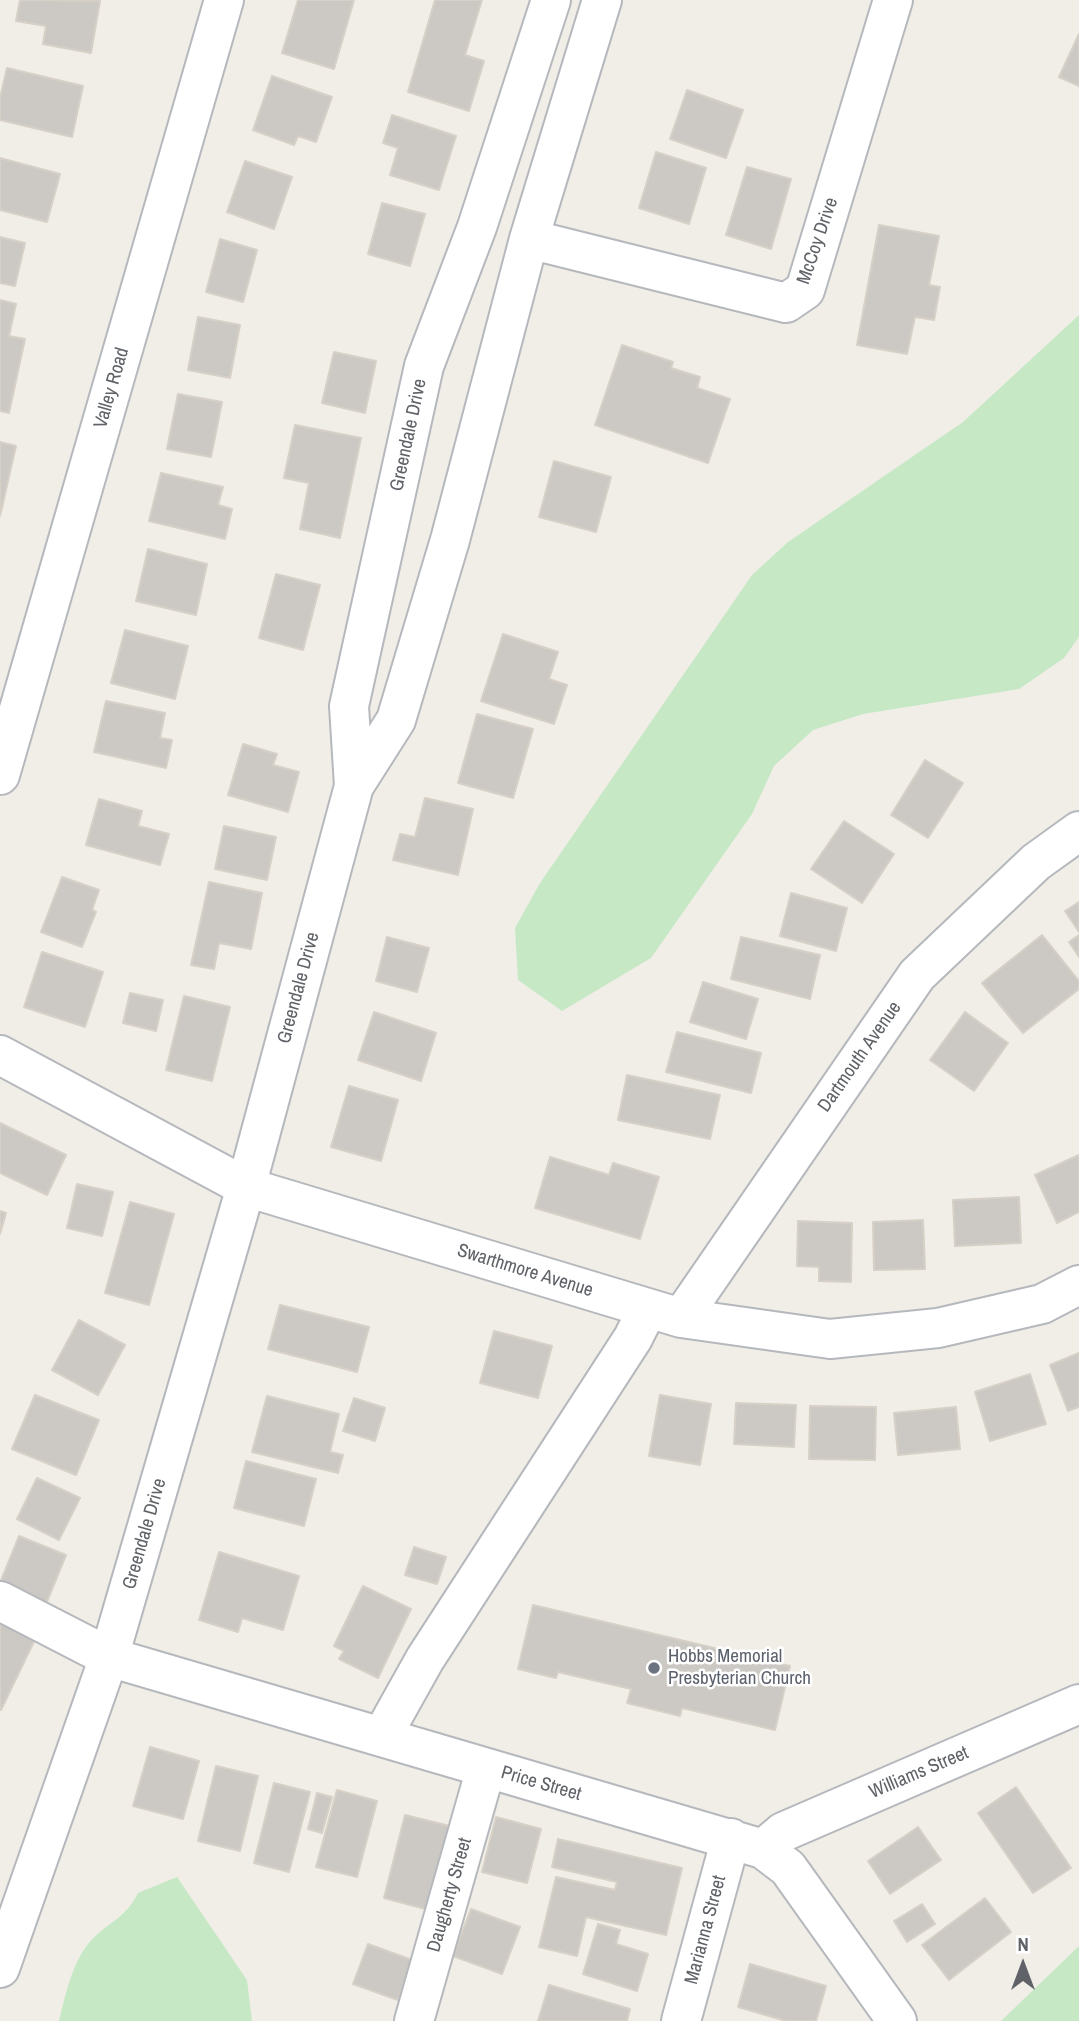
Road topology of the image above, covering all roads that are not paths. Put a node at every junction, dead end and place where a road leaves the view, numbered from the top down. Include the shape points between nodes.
1 (223, 0) edge
2 (551, 0) edge
3 (602, 0) edge
4 (893, 0) edge
5 (529, 239) junction
6 (0, 775) edge
7 (354, 786) junction
8 (1079, 831) edge
9 (0, 1055) edge
10 (246, 1187) junction
11 (1079, 1285) edge
12 (664, 1313) junction
13 (0, 1601) edge
14 (109, 1657) junction
15 (1079, 1704) edge
16 (382, 1736) junction
17 (486, 1768) junction
18 (747, 1844) junction
19 (0, 1968) edge
20 (414, 2021) edge
21 (681, 2021) edge
22 (897, 2021) edge

1 - 6 street, Valley Road
2 - 7 street, Greendale Drive via 477,227 424,366 349,706
3 - 5 street
4 - 5 street, McCoy Drive via 805,290 786,303
5 - 7 street via 450,540 396,720
7 - 10 street, Greendale Drive
8 - 12 street, Dartmouth Avenue via 1036,862 917,975
9 - 10 street, Swarthmore Avenue
10 - 12 street, Swarthmore Avenue
10 - 14 street, Greendale Drive
11 - 12 street, Swarthmore Avenue via 1042,1304 938,1328 830,1339
12 - 16 street, Dartmouth Avenue via 632,1338 425,1659
13 - 14 street, Price Street
14 - 16 street, Price Street
14 - 19 street, Greendale Drive
15 - 18 street, Williams Street
16 - 17 street, Price Street
17 - 18 street, Price Street
17 - 20 street, Daugherty Street
18 - 21 street, Marianna Street
18 - 22 street, Price Street via 788,1868

